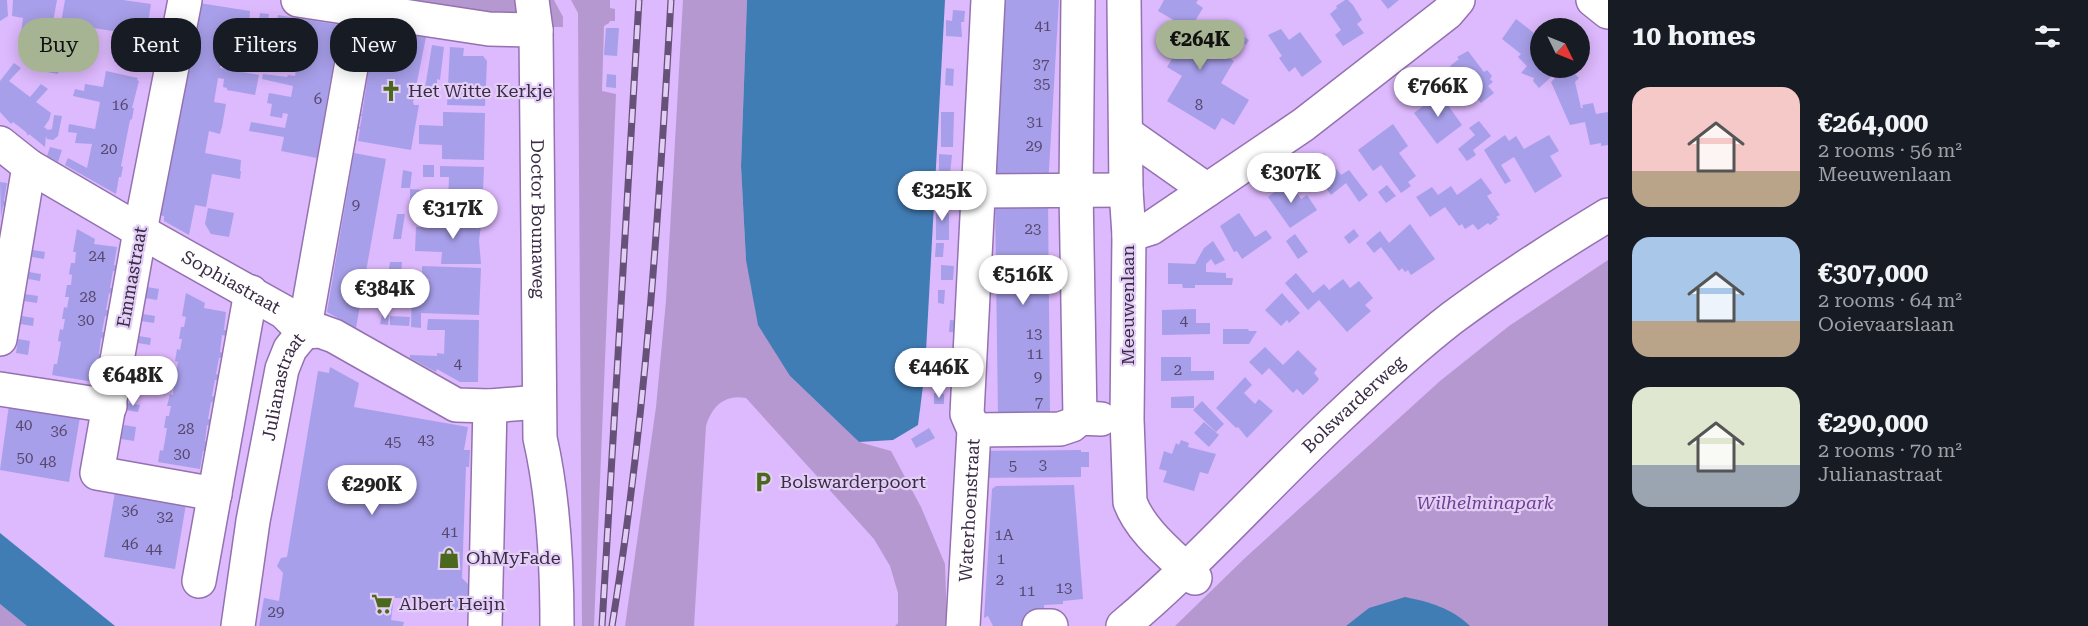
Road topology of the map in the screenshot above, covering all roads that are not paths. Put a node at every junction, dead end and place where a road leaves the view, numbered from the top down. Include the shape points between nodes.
1 (185, 0) edge
2 (298, 0) edge
3 (988, 0) edge
4 (1078, 0) edge
5 (1125, 0) edge
6 (1458, 0) edge
7 (1593, 0) edge
8 (362, 5) edge
9 (1608, 12) edge
10 (534, 15) edge
11 (1126, 133) junction
12 (0, 143) edge
13 (29, 166) junction
14 (1076, 190) junction
15 (1126, 190) junction
16 (1207, 190) junction
17 (979, 191) junction
18 (1608, 215) edge
19 (140, 231) junction
20 (1608, 233) edge
21 (1129, 235) junction
22 (251, 292) junction
23 (1, 326) edge
24 (304, 332) junction
25 (0, 389) edge
26 (539, 402) junction
27 (110, 406) junction
28 (1080, 418) junction
29 (489, 419) junction
30 (1127, 419) junction
31 (974, 430) junction
32 (540, 438) junction
33 (215, 494) junction
34 (1190, 573) junction
35 (199, 581) dead end
36 (238, 626) edge
37 (485, 626) edge
38 (538, 626) edge
39 (557, 626) edge
40 (963, 626) edge
41 (1039, 626) edge
42 (1051, 626) edge
43 (1123, 626) edge
44 (1144, 626) edge

1 - 19 street, Emmastraat
2 - 8 street
3 - 17 street, Waterhoenstraat
4 - 14 street
5 - 11 street, Meeuwenlaan
6 - 16 street via 1447,13 1303,125
7 - 9 street
8 - 10 street via 489,29
8 - 24 street, Julianastraat
10 - 26 street, Doctor Boumaweg
11 - 15 street, Meeuwenlaan
11 - 16 street
12 - 13 street, Sophiastraat
13 - 19 street, Sophiastraat
13 - 23 street
14 - 15 street
14 - 17 street
14 - 28 street
15 - 21 street, Meeuwenlaan
16 - 21 street via 1150,228
17 - 31 street, Waterhoenstraat via 967,414
18 - 34 street, Bolswarderweg via 1532,261 1450,320 1336,420
19 - 22 street, Sophiastraat
19 - 27 street, Emmastraat
20 - 34 street, Bolswarderweg via 1497,303 1415,369
21 - 30 street, Meeuwenlaan
22 - 24 street, Sophiastraat via 284,312
22 - 33 street
24 - 29 street via 334,336 456,405
24 - 36 street, Julianastraat via 290,349 282,369
25 - 27 street
26 - 29 street
26 - 32 street, Doctor Boumaweg
27 - 33 street, Emmastraat via 98,473
28 - 30 street
28 - 31 street via 1060,429
29 - 37 street
30 - 34 street, Meeuwenlaan via 1130,502 1135,514
31 - 40 street, Waterhoenstraat
32 - 38 street, Doctor Boumaweg via 534,467 532,548 539,597
32 - 39 street, Doctor Boumaweg via 557,580
33 - 35 street
34 - 43 street, Bolswarderweg
34 - 44 street, Bolswarderweg
41 - 42 street

